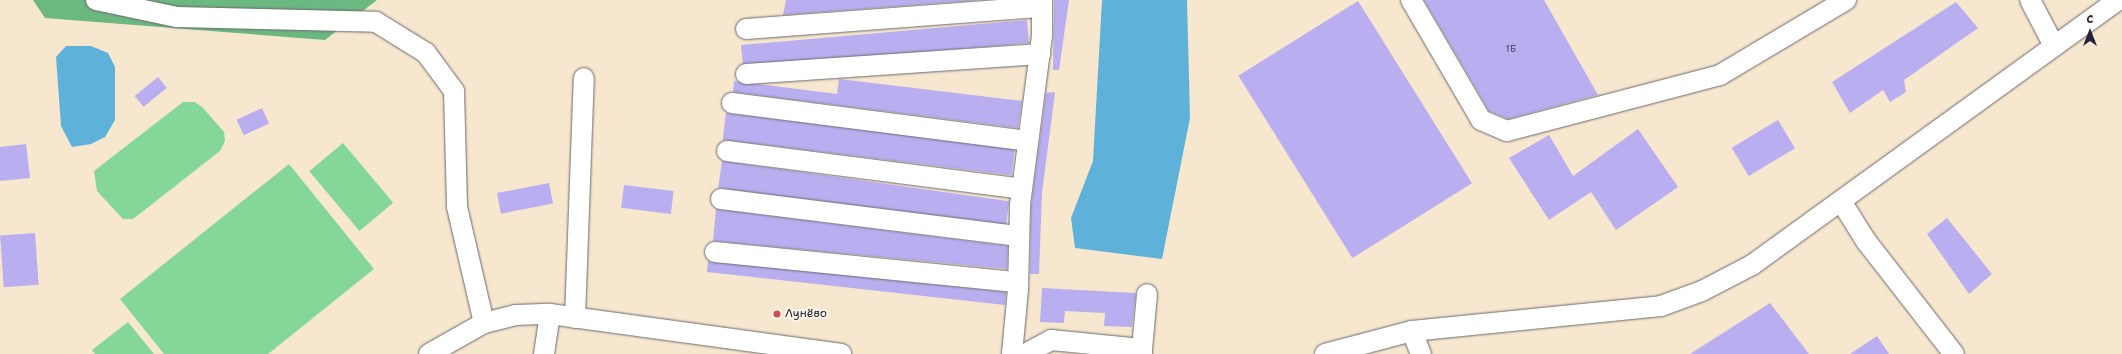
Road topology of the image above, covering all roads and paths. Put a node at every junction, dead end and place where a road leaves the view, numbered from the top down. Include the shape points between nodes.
1 (96, 0) edge
2 (1411, 0) edge
3 (1846, 0) edge
4 (2030, 0) edge
5 (2118, 0) edge
6 (1042, 3) edge
7 (746, 29) dead end
8 (2054, 46) junction
9 (1040, 54) junction
10 (746, 74) dead end
11 (584, 78) dead end
12 (732, 103) dead end
13 (1028, 141) junction
14 (727, 151) dead end
15 (1022, 188) junction
16 (720, 199) dead end
17 (1840, 201) junction
18 (1019, 236) junction
19 (714, 252) dead end
20 (1018, 282) junction
21 (1147, 294) dead end
22 (550, 314) junction
23 (575, 318) junction
24 (484, 323) junction
25 (1412, 331) junction
26 (1142, 352) edge
27 (833, 353) edge
28 (429, 354) edge
29 (544, 354) edge
30 (1012, 354) edge
31 (1025, 354) edge
32 (1325, 354) edge
33 (1421, 354) edge
34 (1954, 354) edge

1 - 24 street via 177,17 376,22 426,53 454,91 457,207
2 - 3 street via 1481,120 1508,131 1720,75
4 - 8 street
5 - 8 street
6 - 7 street
6 - 9 street
8 - 17 street
9 - 10 street
9 - 13 street
11 - 23 street
12 - 13 street
13 - 15 street
14 - 15 street
15 - 18 street
16 - 18 street
17 - 25 street via 1752,265 1702,292 1661,306
17 - 34 street via 1866,241
18 - 20 street
19 - 20 street
20 - 30 street
21 - 26 street
22 - 23 street
22 - 24 street via 516,315
22 - 29 street
23 - 27 street
24 - 28 street
25 - 32 street
25 - 33 street
26 - 31 street via 1051,340

